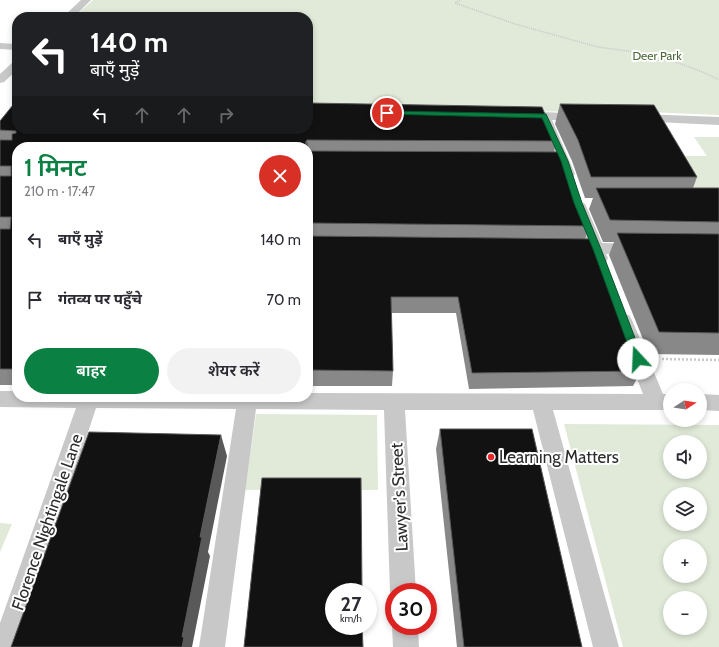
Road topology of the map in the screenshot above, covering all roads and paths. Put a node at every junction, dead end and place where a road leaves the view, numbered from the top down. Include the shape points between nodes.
1 (86, 0) edge
2 (460, 0) edge
3 (73, 12) edge
4 (0, 46) edge
5 (12, 47) edge
6 (12, 69) edge
7 (0, 80) edge
8 (719, 80) edge
9 (512, 115) edge
10 (544, 116) junction
11 (592, 117) edge
12 (624, 118) edge
13 (719, 121) edge
14 (558, 248) edge
15 (597, 249) junction
16 (650, 249) edge
17 (605, 271) edge
18 (619, 307) edge
19 (638, 359) junction
20 (719, 360) edge
21 (0, 399) edge
22 (12, 399) edge
23 (313, 401) edge
24 (89, 402) edge
25 (247, 402) edge
26 (394, 402) junction
27 (541, 402) junction
28 (663, 402) edge
29 (707, 402) edge
30 (719, 402) edge
31 (404, 583) edge
32 (405, 635) edge
33 (5, 647) edge
34 (212, 647) edge
35 (406, 647) edge
36 (606, 647) edge

1 - 3 street
2 - 8 path via 455,3 515,24 598,47 657,55
4 - 5 street
6 - 7 street
9 - 10 street
10 - 11 street
10 - 15 street via 556,161 586,203
12 - 13 street
14 - 15 street
15 - 16 street
15 - 17 street
18 - 19 street
19 - 20 path
19 - 28 street
21 - 22 street
23 - 26 street
24 - 33 street, Florence Nightingale Lane
25 - 34 street
26 - 27 street
26 - 31 street, Lawyer's Street
27 - 28 street
27 - 36 street
29 - 30 street
32 - 35 street

